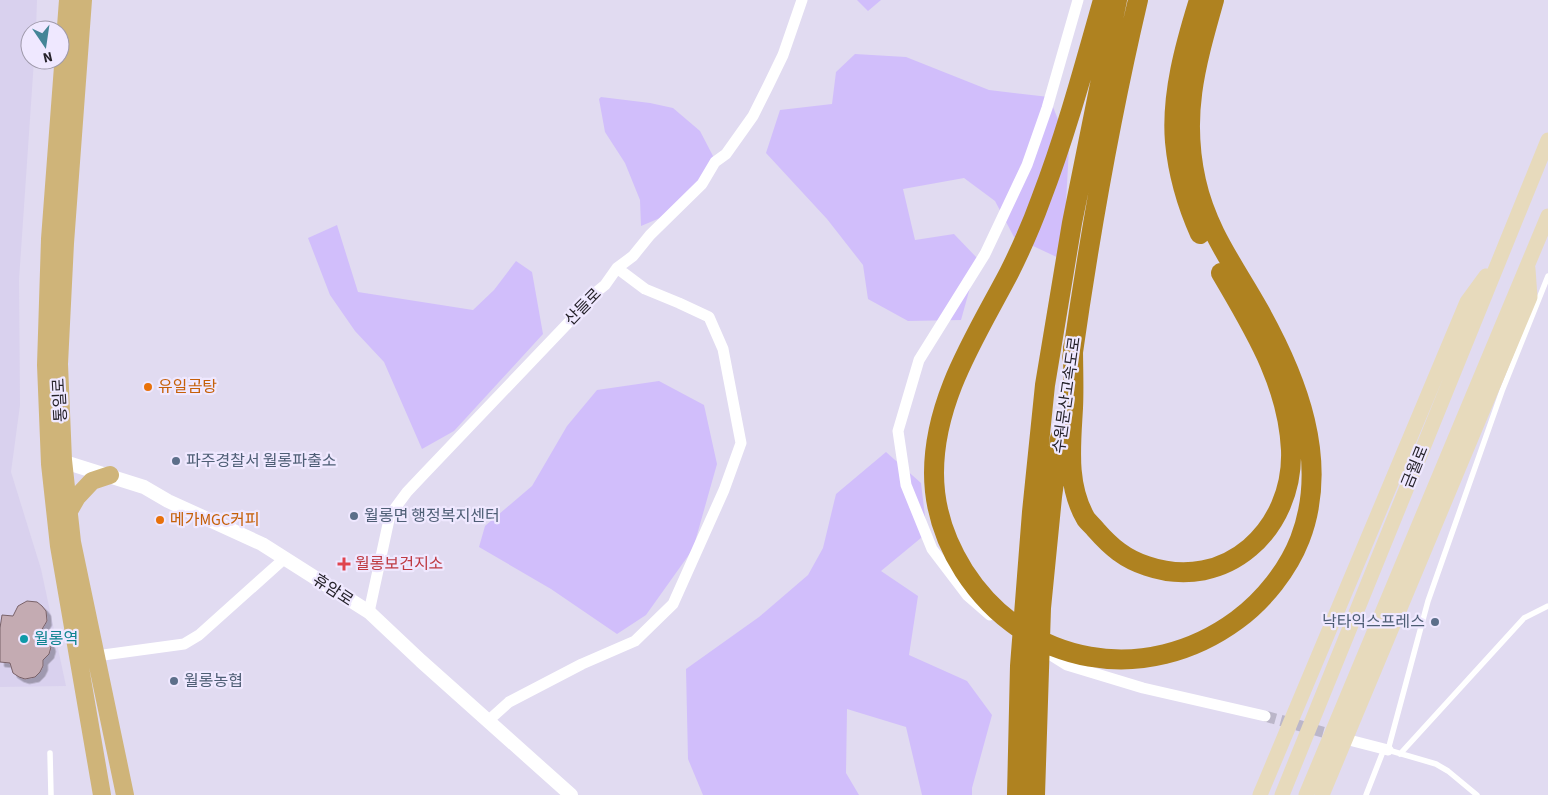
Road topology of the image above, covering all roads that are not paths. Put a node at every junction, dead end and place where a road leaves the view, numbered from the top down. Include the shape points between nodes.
1 (68, 0) edge
2 (83, 0) edge
3 (802, 0) edge
4 (1078, 0) edge
5 (1103, 0) edge
6 (1117, 0) edge
7 (1138, 0) edge
8 (1199, 0) edge
9 (1214, 0) edge
10 (1548, 140) edge
11 (1548, 216) edge
12 (1501, 254) junction
13 (1527, 266) junction
14 (617, 268) junction
15 (1548, 276) edge
16 (1073, 347) junction
17 (56, 459) junction
18 (110, 475) junction
19 (69, 511) junction
20 (285, 558) junction
21 (1033, 604) junction
22 (1548, 606) edge
23 (369, 612) junction
24 (96, 656) junction
25 (1265, 716) tunnel mouth
26 (488, 720) junction
27 (1353, 740) dead end
28 (1386, 750) junction
29 (50, 753) dead end
30 (1400, 754) junction
31 (51, 795) edge
32 (102, 795) edge
33 (125, 795) edge
34 (571, 795) edge
35 (1017, 795) edge
36 (1035, 795) edge
37 (1260, 795) edge
38 (1282, 795) edge
39 (1306, 795) edge
40 (1322, 795) edge
41 (1366, 795) edge
42 (1477, 795) edge

1 - 17 main road, 통일로 via 50,239 46,365
2 - 17 main road, 통일로 via 65,243
3 - 14 street, 산들로 via 783,55 753,116 726,154 715,162 702,184 633,256
4 - 25 street via 1027,165 985,254 919,360 898,431 906,485 932,549 967,596 1001,624 1067,665 1143,688
5 - 9 highway via 1041,199 1012,266 957,371 942,411 934,446 934,478 942,526 952,551 984,597 1018,626 1055,647 1110,660 1169,654 1220,632 1246,613 1283,572 1299,541 1310,508 1310,446 1295,385 1258,308 1216,238 1196,183 1189,120 1192,89
6 - 21 highway, 수원문산고속도로 via 1072,223 1045,385 1032,512
7 - 16 highway, 수원문산고속도로 via 1111,122
8 - 16 highway via 1176,95 1175,141 1180,176 1202,238 1265,352 1279,384 1288,420 1291,452 1288,484 1269,528 1254,544 1237,558 1218,566 1181,574 1136,563 1107,543 1086,519 1074,489 1070,463
10 - 12 main road, 금월로
11 - 13 main road, 금월로
12 - 37 main road via 1467,302
12 - 38 main road, 금월로
13 - 39 main road, 금월로
13 - 40 main road via 1530,297
14 - 23 street, 산들로 via 604,286 584,302 570,321 418,480 390,515
14 - 26 street via 644,289 710,317 723,349 741,443 724,490 673,604 634,641 509,702
15 - 28 lane via 1502,391 1428,601
16 - 21 highway, 수원문산고속도로
17 - 18 street, 휴암로
17 - 19 main road, 통일로
17 - 32 main road, 통일로 via 59,546
18 - 19 main road via 92,482
18 - 20 street, 휴암로 via 144,487
19 - 24 main road, 통일로 via 72,542
20 - 23 street, 휴암로
20 - 24 street via 199,635 184,644
21 - 35 highway, 수원문산고속도로 via 1020,666
21 - 36 highway, 수원문산고속도로 via 1038,676
22 - 30 lane via 1524,618
23 - 26 street, 휴암로
24 - 33 main road, 통일로
26 - 34 street, 휴암로
27 - 28 street
28 - 30 lane
28 - 41 lane
29 - 31 lane
30 - 42 lane via 1436,764

